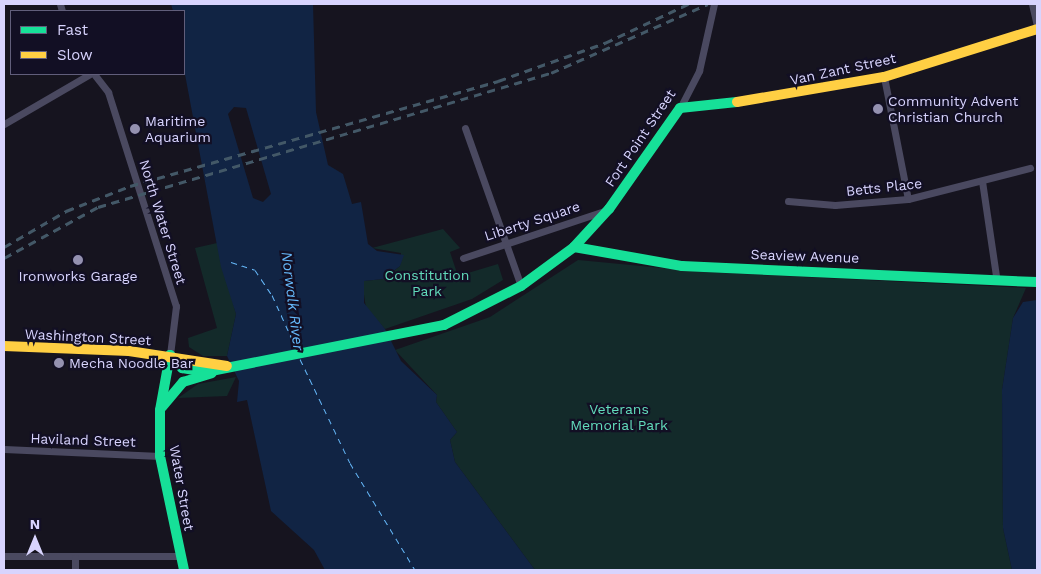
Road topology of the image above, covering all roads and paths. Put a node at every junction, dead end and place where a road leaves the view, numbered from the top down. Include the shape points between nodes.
1 (714, 4) edge
2 (1032, 4) edge
3 (1037, 27) edge
4 (88, 75) edge
5 (95, 75) edge
6 (884, 77) junction
7 (680, 108) junction
8 (4, 124) edge
9 (465, 128) dead end
10 (1030, 168) dead end
11 (982, 181) junction
12 (908, 199) junction
13 (788, 201) dead end
14 (609, 209) junction
15 (504, 244) junction
16 (574, 247) junction
17 (463, 258) dead end
18 (996, 276) junction
19 (1037, 282) edge
20 (521, 286) junction
21 (4, 346) edge
22 (170, 356) junction
23 (232, 367) junction
24 (218, 370) junction
25 (160, 410) junction
26 (4, 449) edge
27 (160, 456) junction
28 (4, 556) edge
29 (181, 556) junction
30 (75, 558) junction
31 (75, 570) edge
32 (184, 570) edge

1 - 7 street, Fort Point Street via 699,71
2 - 3 street
3 - 6 main road, Van Zant Street
4 - 8 street
5 - 22 street, North Water Street via 108,92 176,306
6 - 7 main road, Van Zant Street via 769,99
6 - 12 street
7 - 14 main road, Fort Point Street
9 - 15 street
10 - 11 street, Betts Place
11 - 12 street, Betts Place
11 - 18 street
12 - 13 street, Betts Place via 834,205
14 - 15 street, Liberty Square
14 - 16 main road, Fort Point Street
15 - 17 street, Liberty Square
15 - 20 street
16 - 18 main road, Seaview Avenue via 608,256 682,266
16 - 20 main road
18 - 19 main road, Seaview Avenue
20 - 23 main road via 444,324 403,336
21 - 22 main road, Washington Street
22 - 23 main road, Washington Street
22 - 24 main road, Washington Street via 188,369
22 - 25 main road, Water Street
23 - 24 main road, Washington Street
24 - 25 main road via 183,382
25 - 27 main road, Water Street
26 - 27 street, Haviland Street
27 - 29 main road, Water Street
28 - 30 street
29 - 30 street
29 - 32 main road, Water Street
30 - 31 street

